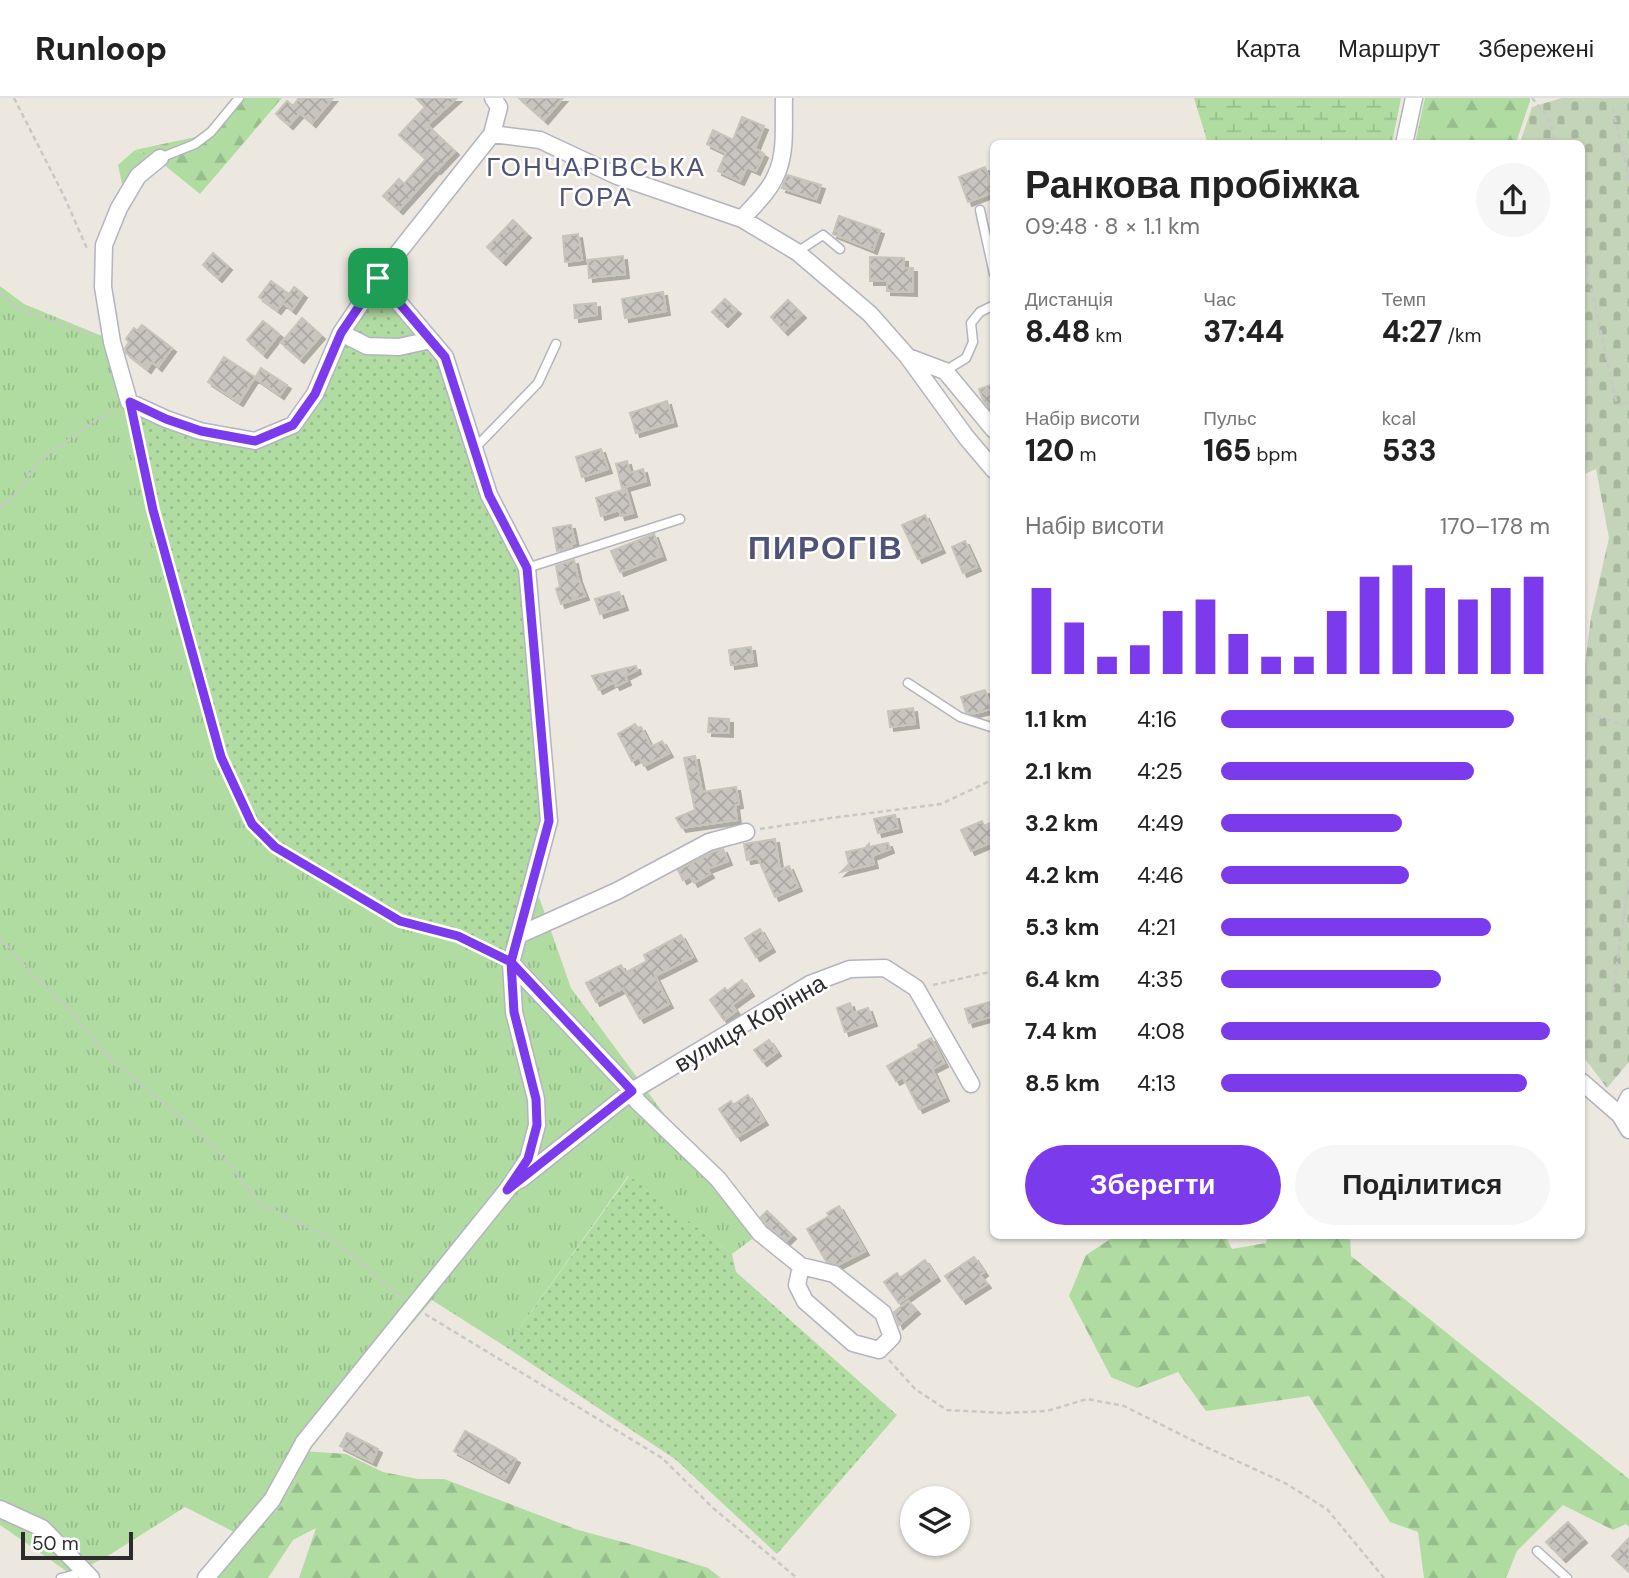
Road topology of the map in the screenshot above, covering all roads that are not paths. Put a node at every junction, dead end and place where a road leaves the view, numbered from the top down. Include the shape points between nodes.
1 (239, 98) edge
2 (493, 98) edge
3 (784, 98) edge
4 (1414, 98) edge
5 (492, 134) junction
6 (1405, 140) edge
7 (160, 158) joint
8 (980, 210) dead end
9 (743, 219) junction
10 (839, 249) dead end
11 (797, 252) junction
12 (990, 256) edge
13 (378, 278) junction
14 (990, 307) edge
15 (341, 333) junction
16 (431, 340) junction
17 (556, 344) dead end
18 (908, 357) junction
19 (945, 371) junction
20 (990, 425) edge
21 (474, 448) junction
22 (990, 465) edge
23 (680, 519) dead end
24 (527, 568) junction
25 (908, 683) dead end
26 (990, 727) edge
27 (746, 832) road end
28 (400, 921) road end
29 (519, 935) junction
30 (511, 962) junction
31 (971, 1084) dead end
32 (1585, 1085) edge
33 (632, 1091) junction
34 (1629, 1097) edge
35 (1620, 1115) junction
36 (1629, 1130) edge
37 (507, 1190) junction
38 (801, 1266) junction
39 (0, 1509) edge
40 (1537, 1551) dead end
41 (88, 1575) edge
42 (61, 1578) edge
43 (206, 1578) edge
44 (1567, 1578) edge

1 - 7 lane via 211,132
2 - 5 street via 499,107
3 - 9 street via 782,158 776,176
4 - 6 street
5 - 9 street via 540,140 617,176
5 - 13 street
7 - 15 street via 138,176 118,208 104,245 103,287 130,402 201,431 255,441 293,425 315,394
8 - 12 lane
9 - 11 street
10 - 11 lane via 823,235
11 - 18 street via 870,314
13 - 15 street
13 - 16 street
14 - 19 lane via 971,323 973,342 966,358
15 - 16 street via 367,346 399,347
16 - 21 street via 445,357
17 - 21 lane via 538,383
18 - 19 street
18 - 22 street
19 - 20 street
21 - 24 street via 489,495
23 - 24 lane
24 - 29 street via 549,821
25 - 26 lane via 960,717
27 - 29 street via 709,842 617,891
28 - 30 lane via 458,936
29 - 30 street
30 - 33 street
30 - 37 street via 514,1012 536,1099 537,1125 528,1159
31 - 33 street, вулиця Корінна via 916,988 885,968 850,969 810,984
32 - 35 street
33 - 37 street, вулиця Корінна
33 - 38 street via 719,1179 760,1233
34 - 35 street
35 - 36 street
37 - 43 street via 304,1442 272,1500
38 - 38 street via 797,1285 805,1301 853,1343 879,1350 892,1337 883,1313 834,1273
39 - 41 street via 42,1528
40 - 44 lane
41 - 42 lane

